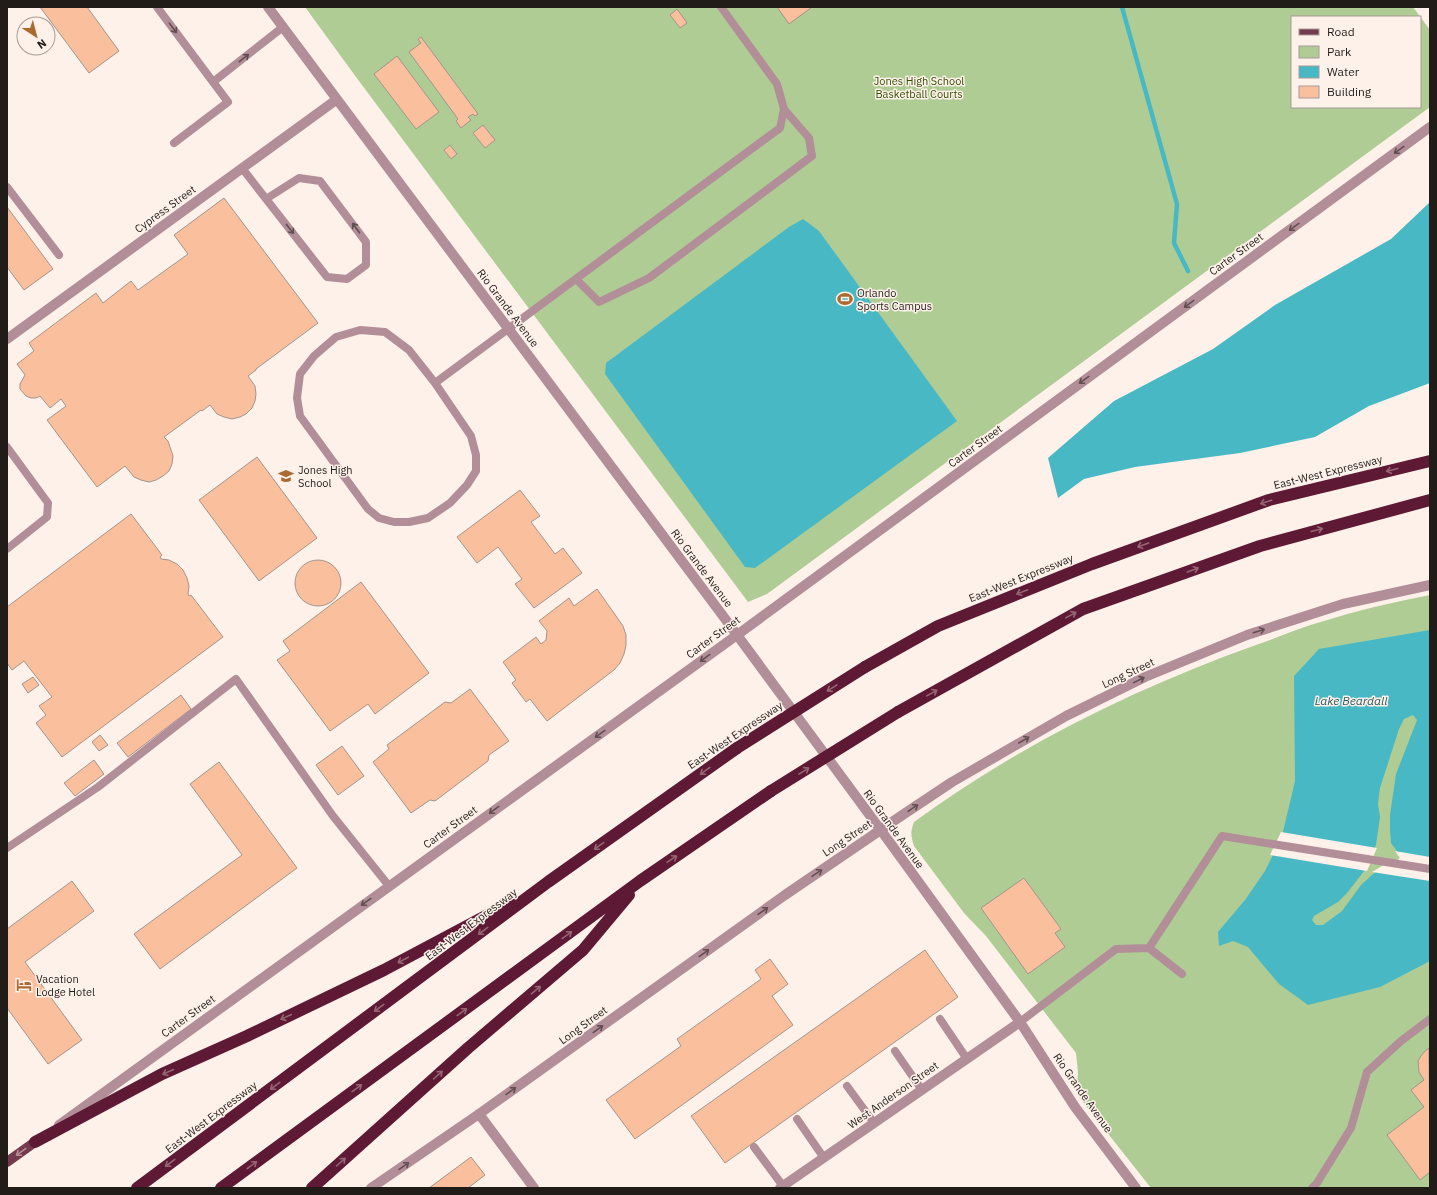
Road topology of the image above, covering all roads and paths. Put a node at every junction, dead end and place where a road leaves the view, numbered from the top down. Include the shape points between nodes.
1 (157, 7) edge
2 (268, 7) edge
3 (721, 7) edge
4 (283, 27) junction
5 (214, 82) junction
6 (336, 100) junction
7 (784, 109) junction
8 (1430, 127) edge
9 (174, 143) dead end
10 (242, 168) junction
11 (7, 187) edge
12 (266, 199) junction
13 (59, 255) dead end
14 (576, 279) junction
15 (508, 329) junction
16 (7, 338) edge
17 (434, 384) junction
18 (7, 447) edge
19 (1430, 461) edge
20 (1430, 500) edge
21 (7, 549) edge
22 (1430, 585) edge
23 (737, 635) junction
24 (881, 830) junction
25 (7, 848) edge
26 (1430, 869) edge
27 (640, 881) junction
28 (548, 882) junction
29 (389, 886) junction
30 (1149, 948) junction
31 (1182, 974) dead end
32 (940, 1019) dead end
33 (1430, 1019) edge
34 (1020, 1022) junction
35 (895, 1051) dead end
36 (967, 1058) junction
37 (847, 1086) dead end
38 (922, 1090) junction
39 (479, 1114) junction
40 (797, 1119) dead end
41 (874, 1123) junction
42 (35, 1142) junction
43 (754, 1147) dead end
44 (824, 1158) junction
45 (7, 1162) edge
46 (383, 1185) edge
47 (781, 1187) edge
48 (137, 1188) edge
49 (220, 1188) edge
50 (312, 1188) edge
51 (372, 1188) edge
52 (534, 1188) edge
53 (1136, 1188) edge
54 (1312, 1188) edge

1 -> 5 lane
2 - 4 street, Rio Grande Avenue
3 - 7 lane via 777,84
5 -> 4 lane
4 - 6 street, Rio Grande Avenue
5 - 9 lane via 228,102
6 - 10 street, Cypress Street
6 - 15 street, Rio Grande Avenue
7 - 14 lane via 780,128
7 - 14 lane via 809,138 812,156 649,278 599,302
8 -> 23 street, Carter Street
10 - 12 lane
10 - 16 street, Cypress Street
11 - 13 lane
12 -> 12 lane via 327,277 347,279 366,264 366,242 320,181 299,178
14 - 15 lane
15 - 17 lane
15 - 23 street, Rio Grande Avenue
17 - 17 lane via 409,350 384,332 360,330 336,337 314,356 300,374 297,398 300,416 368,509 379,518 394,522 428,518 450,503 476,471 476,455 471,436
18 - 21 lane via 48,503 47,517
19 -> 28 highway, East-West Expressway, bridge via 1269,500 1092,564 938,626 865,667 737,748
27 -> 20 highway, bridge via 771,791 898,712 1083,609 1260,546
24 -> 22 street, Long Street via 958,778 1066,716 1144,677 1247,635 1343,604
23 - 24 street, Rio Grande Avenue
23 -> 29 street, Carter Street
24 - 34 street, Rio Grande Avenue
39 -> 24 street, Long Street via 785,895
25 - 29 lane via 98,787 236,680 333,816
26 - 30 lane via 1222,836
49 -> 27 highway
50 -> 27 highway via 474,1043 583,950
28 -> 42 highway via 384,970 162,1074
28 -> 48 highway, East-West Expressway
29 -> 42 street, Carter Street
30 - 31 lane
30 - 34 lane via 1116,949
32 - 36 lane
33 - 54 lane via 1367,1072 1351,1128
34 - 36 street, West Anderson Street
34 - 53 street, Rio Grande Avenue via 1075,1107
35 - 38 lane
36 - 38 street, West Anderson Street
37 - 41 lane
38 - 41 street, West Anderson Street
46 -> 39 street, Long Street
39 - 52 street
40 - 44 lane
41 - 44 street, West Anderson Street
42 -> 45 main road, Carter Street
43 - 47 lane
44 - 47 street, West Anderson Street
46 - 51 street, Long Street

